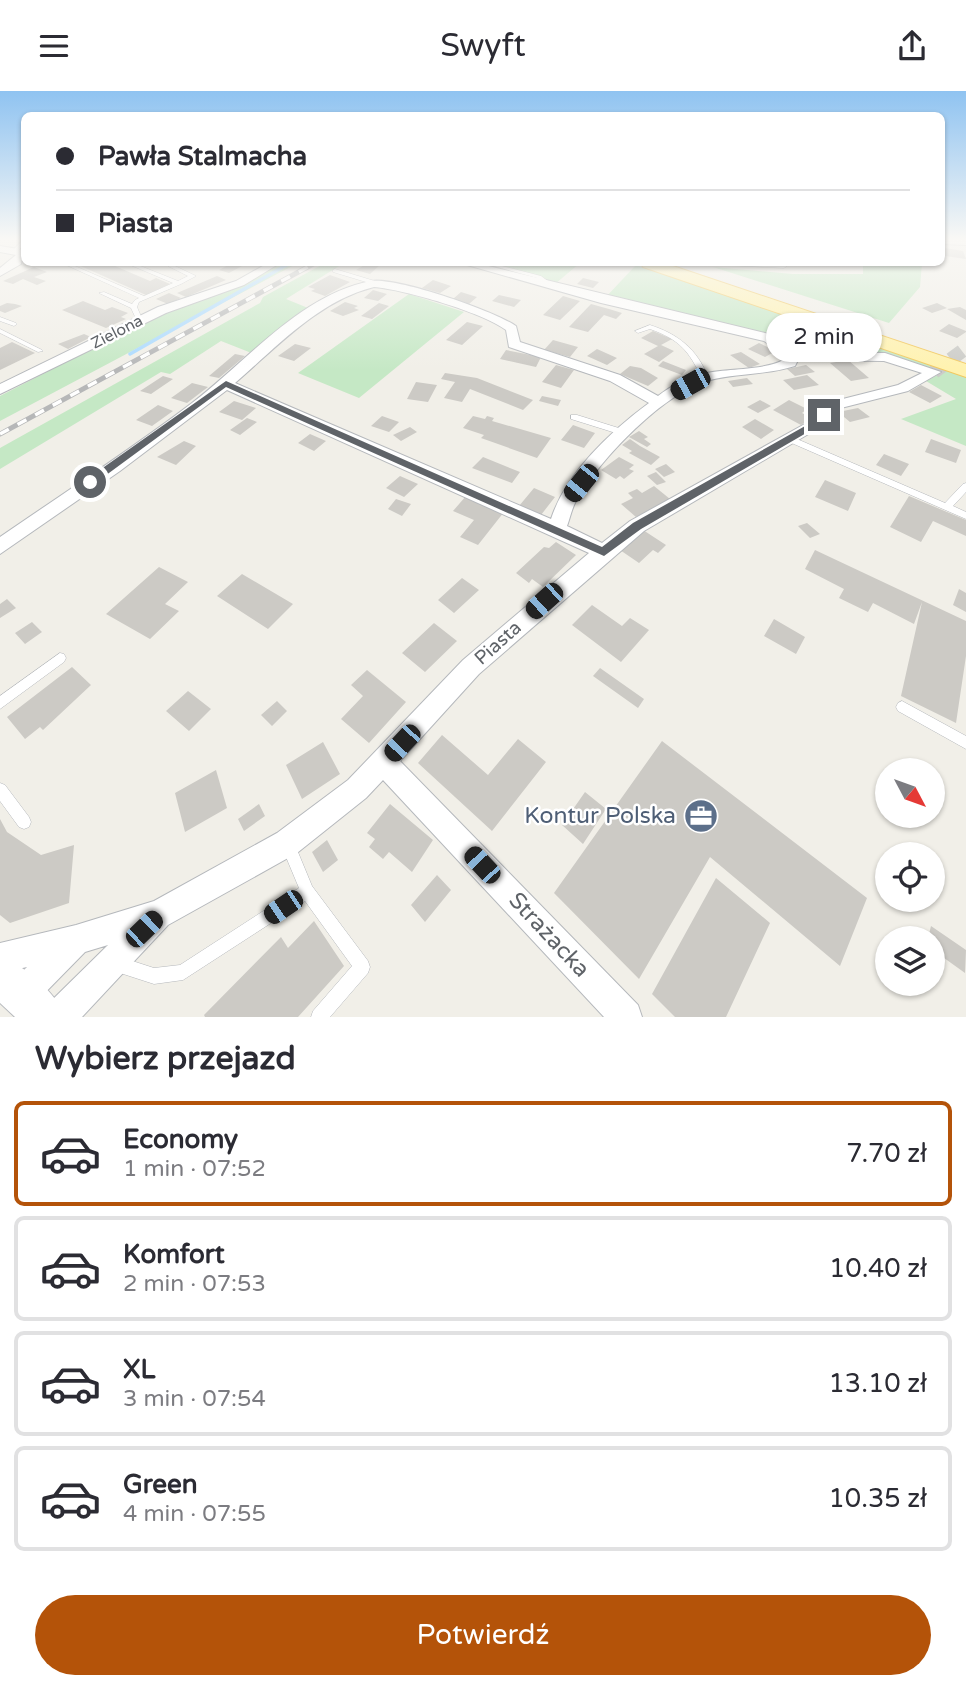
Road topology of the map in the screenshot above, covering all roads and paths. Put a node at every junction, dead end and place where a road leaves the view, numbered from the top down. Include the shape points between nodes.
1 (111, 283) edge
2 (176, 283) edge
3 (239, 283) edge
4 (376, 283) joint
5 (543, 283) edge
6 (548, 283) edge
7 (709, 283) edge
8 (734, 283) edge
9 (550, 285) junction
10 (102, 293) dead end
11 (145, 298) junction
12 (134, 307) junction
13 (0, 319) edge
14 (140, 321) junction
15 (14, 324) dead end
16 (0, 331) edge
17 (638, 331) dead end
18 (40, 351) dead end
19 (794, 356) junction
20 (966, 360) edge
21 (966, 370) edge
22 (704, 377) junction
23 (226, 384) junction
24 (0, 390) edge
25 (660, 403) junction
26 (574, 417) dead end
27 (622, 432) junction
28 (790, 439) junction
29 (966, 486) edge
30 (947, 507) junction
31 (966, 516) edge
32 (557, 529) junction
33 (0, 547) edge
34 (604, 552) junction
35 (60, 659) dead end
36 (0, 703) edge
37 (902, 707) dead end
38 (966, 743) edge
39 (384, 762) junction
40 (0, 790) edge
41 (24, 822) dead end
42 (287, 843) junction
43 (307, 891) junction
44 (160, 913) junction
45 (76, 940) junction
46 (0, 958) edge
47 (110, 961) junction
48 (22, 996) edge
49 (60, 1017) edge
50 (319, 1017) edge
51 (626, 1017) edge

1 - 11 lane
2 - 11 lane
3 - 14 street, Zielona
4 - 23 street via 315,311
4 - 25 street via 497,319 512,328 514,344 615,378
5 - 9 street
6 - 9 lane
7 - 21 main road
8 - 20 main road
9 - 19 street via 768,338
10 - 12 lane
11 - 12 lane
12 - 14 lane
13 - 15 lane
14 - 24 street, Zielona
16 - 18 lane
17 - 22 lane via 650,327 680,340 700,363
19 - 22 street via 790,363 772,370
19 - 28 street, Piasta via 885,357 934,372 903,388 832,407 817,423
22 - 25 street
23 - 32 street
23 - 33 street
25 - 27 street
26 - 27 lane
27 - 32 street via 567,501
28 - 30 lane
28 - 34 street, Piasta via 637,526
29 - 30 lane
30 - 31 lane
32 - 34 street
34 - 39 street, Piasta via 471,667
35 - 36 lane
37 - 38 lane
39 - 42 street, Piasta
39 - 51 street, Strażacka
40 - 41 lane
42 - 43 lane
42 - 44 street, Piasta
43 - 47 lane via 183,972 154,976
43 - 50 lane via 362,967
44 - 45 street, Piasta
44 - 47 street, Piasta
45 - 46 street, Piasta
45 - 48 street, Piasta
47 - 49 street, Piasta

